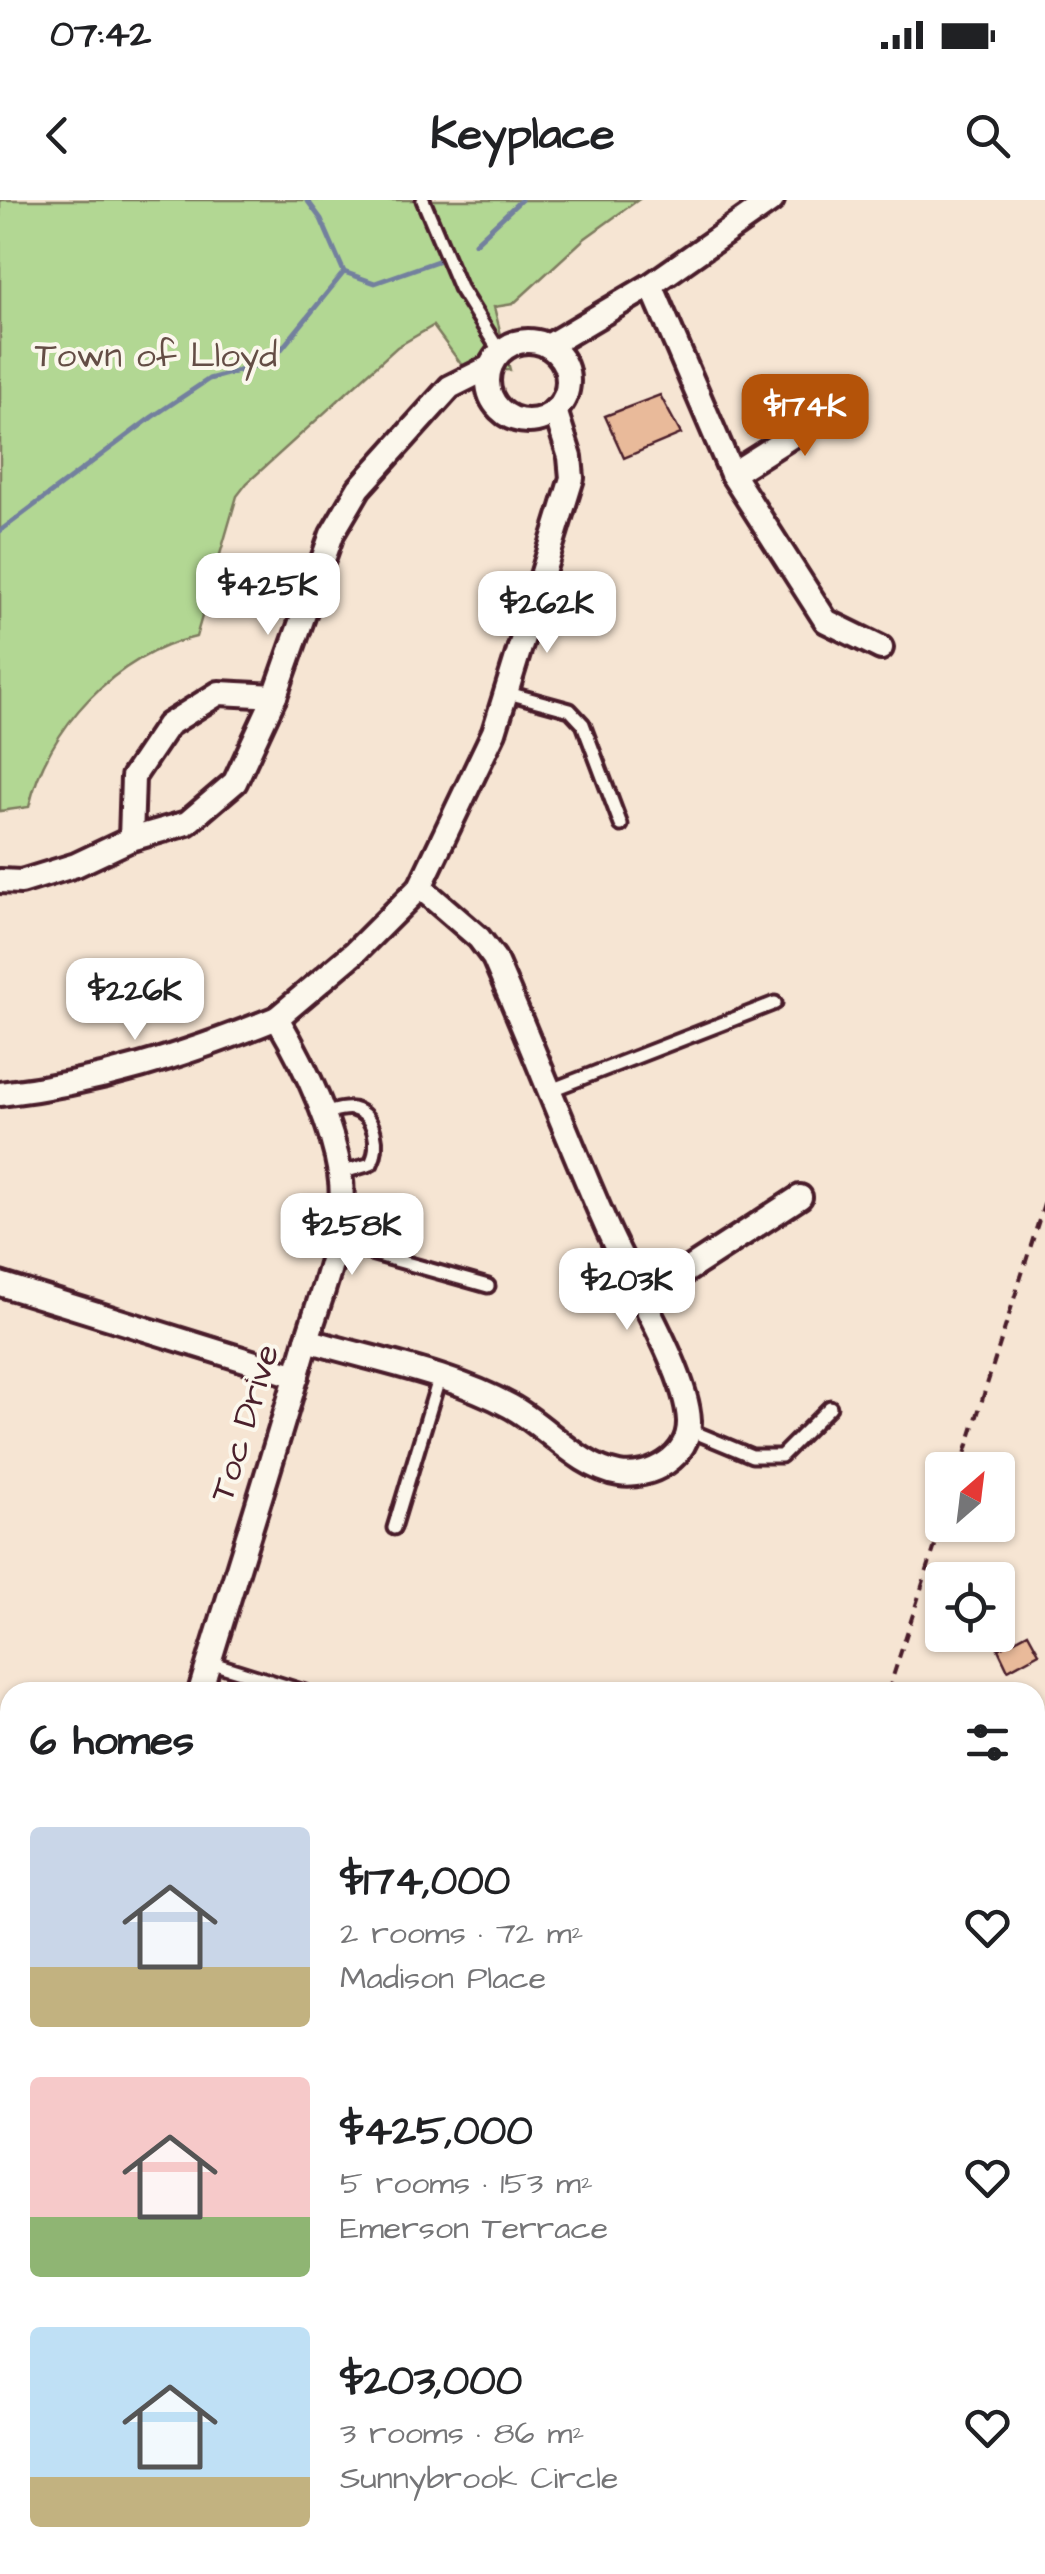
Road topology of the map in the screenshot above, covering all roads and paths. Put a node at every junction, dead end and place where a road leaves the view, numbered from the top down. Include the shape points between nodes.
1 (423, 200) edge
2 (772, 200) edge
3 (650, 285) junction
4 (548, 346) junction
5 (495, 359) junction
6 (850, 399) dead end
7 (555, 410) junction
8 (732, 474) junction
9 (880, 648) dead end
10 (508, 693) junction
11 (275, 696) junction
12 (622, 825) dead end
13 (131, 839) junction
14 (0, 881) edge
15 (420, 888) junction
16 (776, 1003) dead end
17 (277, 1018) junction
18 (551, 1090) junction
19 (0, 1094) edge
20 (321, 1114) junction
21 (340, 1173) junction
22 (800, 1197) dead end
23 (1045, 1201) edge
24 (335, 1243) junction
25 (0, 1284) edge
26 (488, 1286) dead end
27 (640, 1301) junction
28 (307, 1340) junction
29 (297, 1376) junction
30 (439, 1380) junction
31 (830, 1408) dead end
32 (687, 1429) junction
33 (966, 1452) edge
34 (394, 1528) dead end
35 (936, 1542) edge
36 (209, 1662) junction
37 (203, 1682) edge
38 (273, 1682) edge
39 (891, 1682) edge

1 - 5 lane
2 - 3 street
3 - 4 street
3 - 8 street
4 - 5 street via 523,342
4 - 7 street via 568,376
5 - 7 street via 490,393 506,414 531,421
5 - 11 street via 450,388 359,488 332,534
6 - 8 street
7 - 10 street via 572,478
8 - 9 street via 826,621
10 - 12 lane via 570,710 583,724
10 - 15 street
11 - 13 street via 235,782 187,823
11 - 13 street via 219,693 168,725 133,777
13 - 14 street via 76,865 21,882
15 - 17 street
15 - 18 street via 494,958
16 - 18 lane
17 - 19 street via 156,1064 72,1086
17 - 20 street, Toc Drive
18 - 27 street
20 - 21 street, Toc Drive
20 - 21 lane via 347,1108 371,1123 371,1164
21 - 24 street, Toc Drive
22 - 27 street
23 - 33 path
24 - 26 lane
24 - 28 street, Toc Drive
25 - 29 street
27 - 32 street via 681,1385
28 - 29 street, Toc Drive
28 - 30 street
29 - 36 street, Toc Drive
30 - 32 street via 512,1407 619,1474 646,1475 667,1463
30 - 34 lane
31 - 32 lane via 781,1456 752,1456
35 - 39 path
36 - 37 street, Toc Drive
36 - 38 lane

